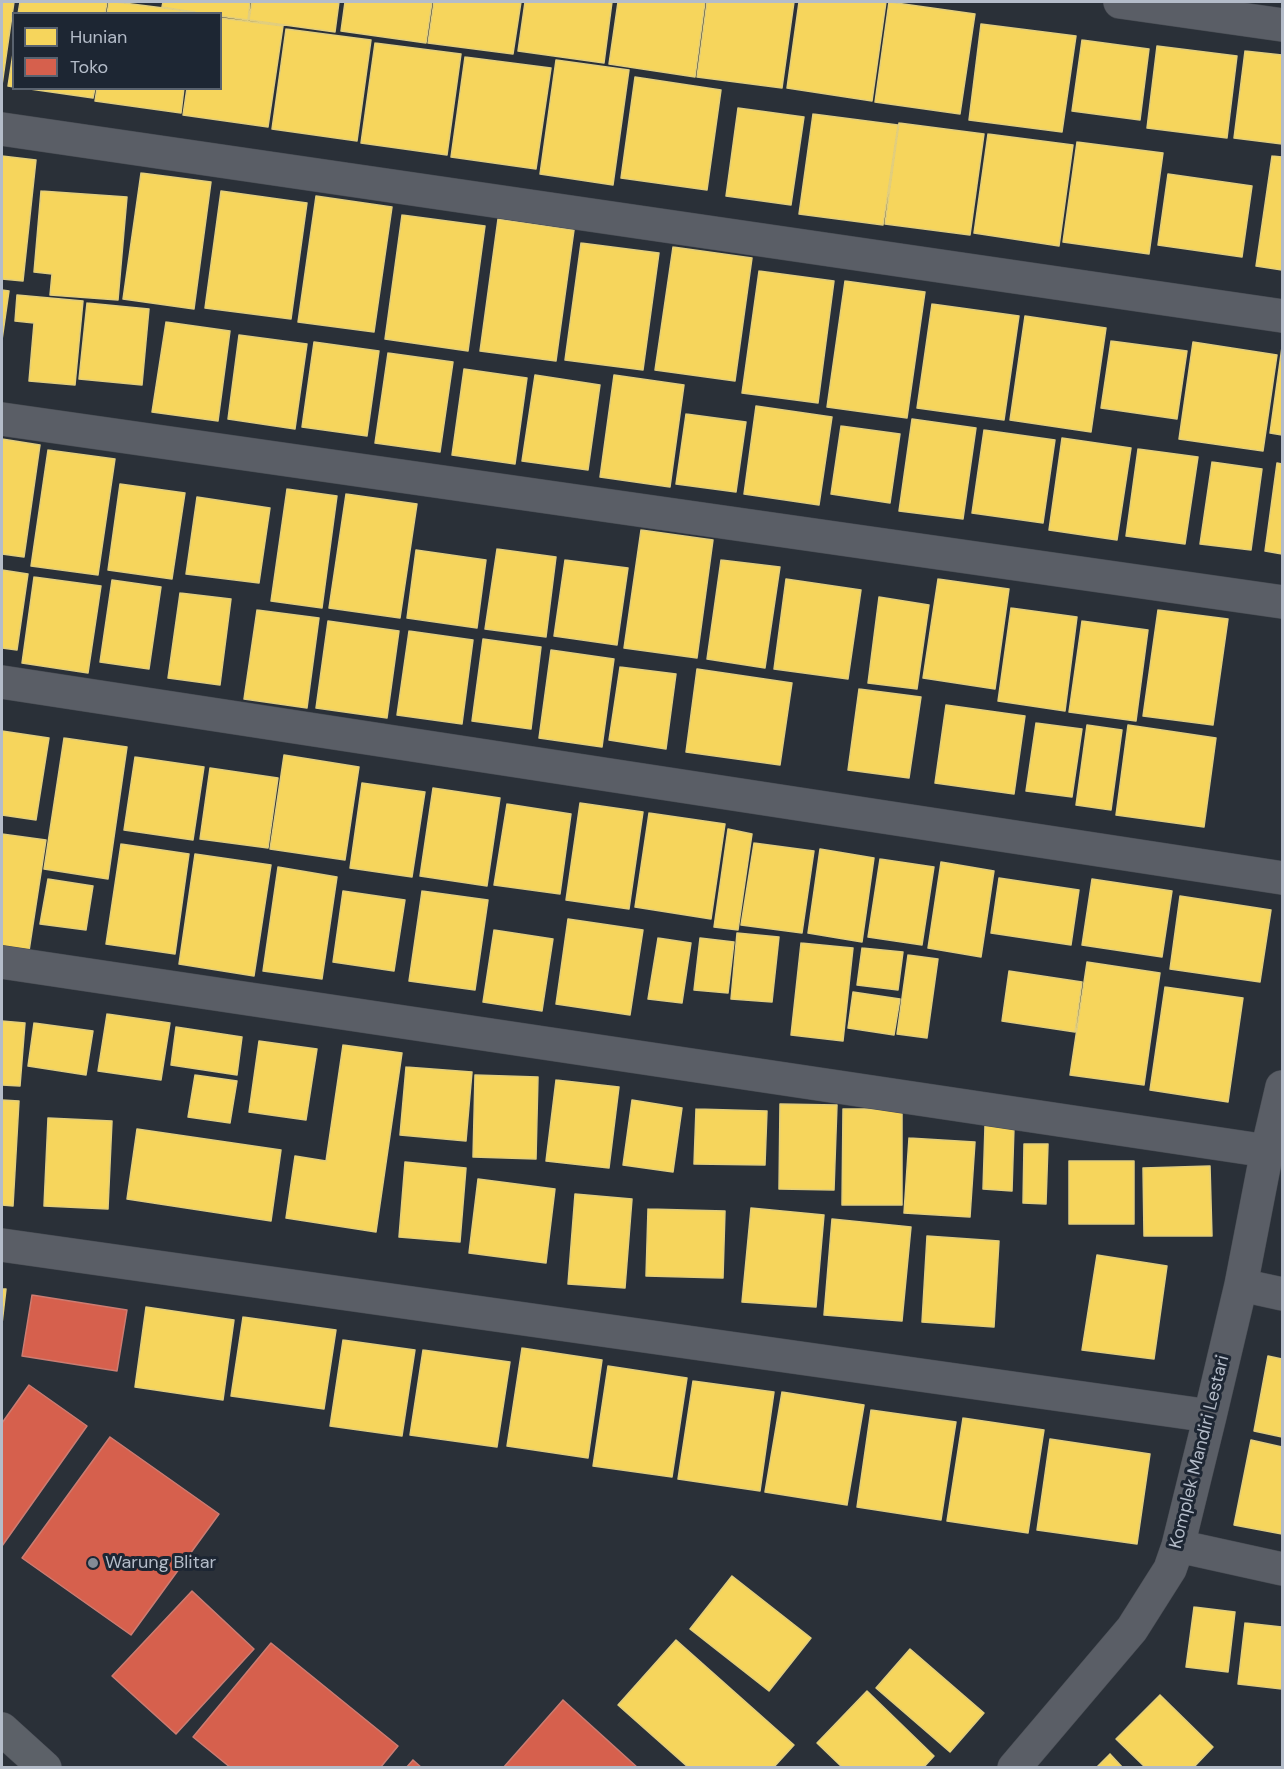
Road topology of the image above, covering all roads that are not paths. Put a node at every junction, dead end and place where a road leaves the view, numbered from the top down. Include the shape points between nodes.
1 (1120, 2) edge
2 (1282, 25) edge
3 (2, 129) edge
4 (1282, 316) edge
5 (2, 419) edge
6 (1282, 602) edge
7 (2, 682) edge
8 (1282, 879) edge
9 (2, 962) edge
10 (1282, 1087) edge
11 (1267, 1151) junction
12 (2, 1245) edge
13 (1241, 1285) junction
14 (1282, 1294) edge
15 (1210, 1416) junction
16 (1178, 1546) junction
17 (1282, 1569) edge
18 (2, 1729) edge
19 (45, 1767) edge
20 (1014, 1767) edge

1 - 2 street
3 - 4 street
5 - 6 street
7 - 8 street
9 - 11 street
10 - 11 street, Komplek Mandiri Lestari
11 - 13 street, Komplek Mandiri Lestari
12 - 15 street
13 - 14 street
13 - 15 street, Komplek Mandiri Lestari
15 - 16 street, Komplek Mandiri Lestari
16 - 17 street
16 - 20 street, Komplek Mandiri Lestari via 1170,1569 1132,1629
18 - 19 main road

